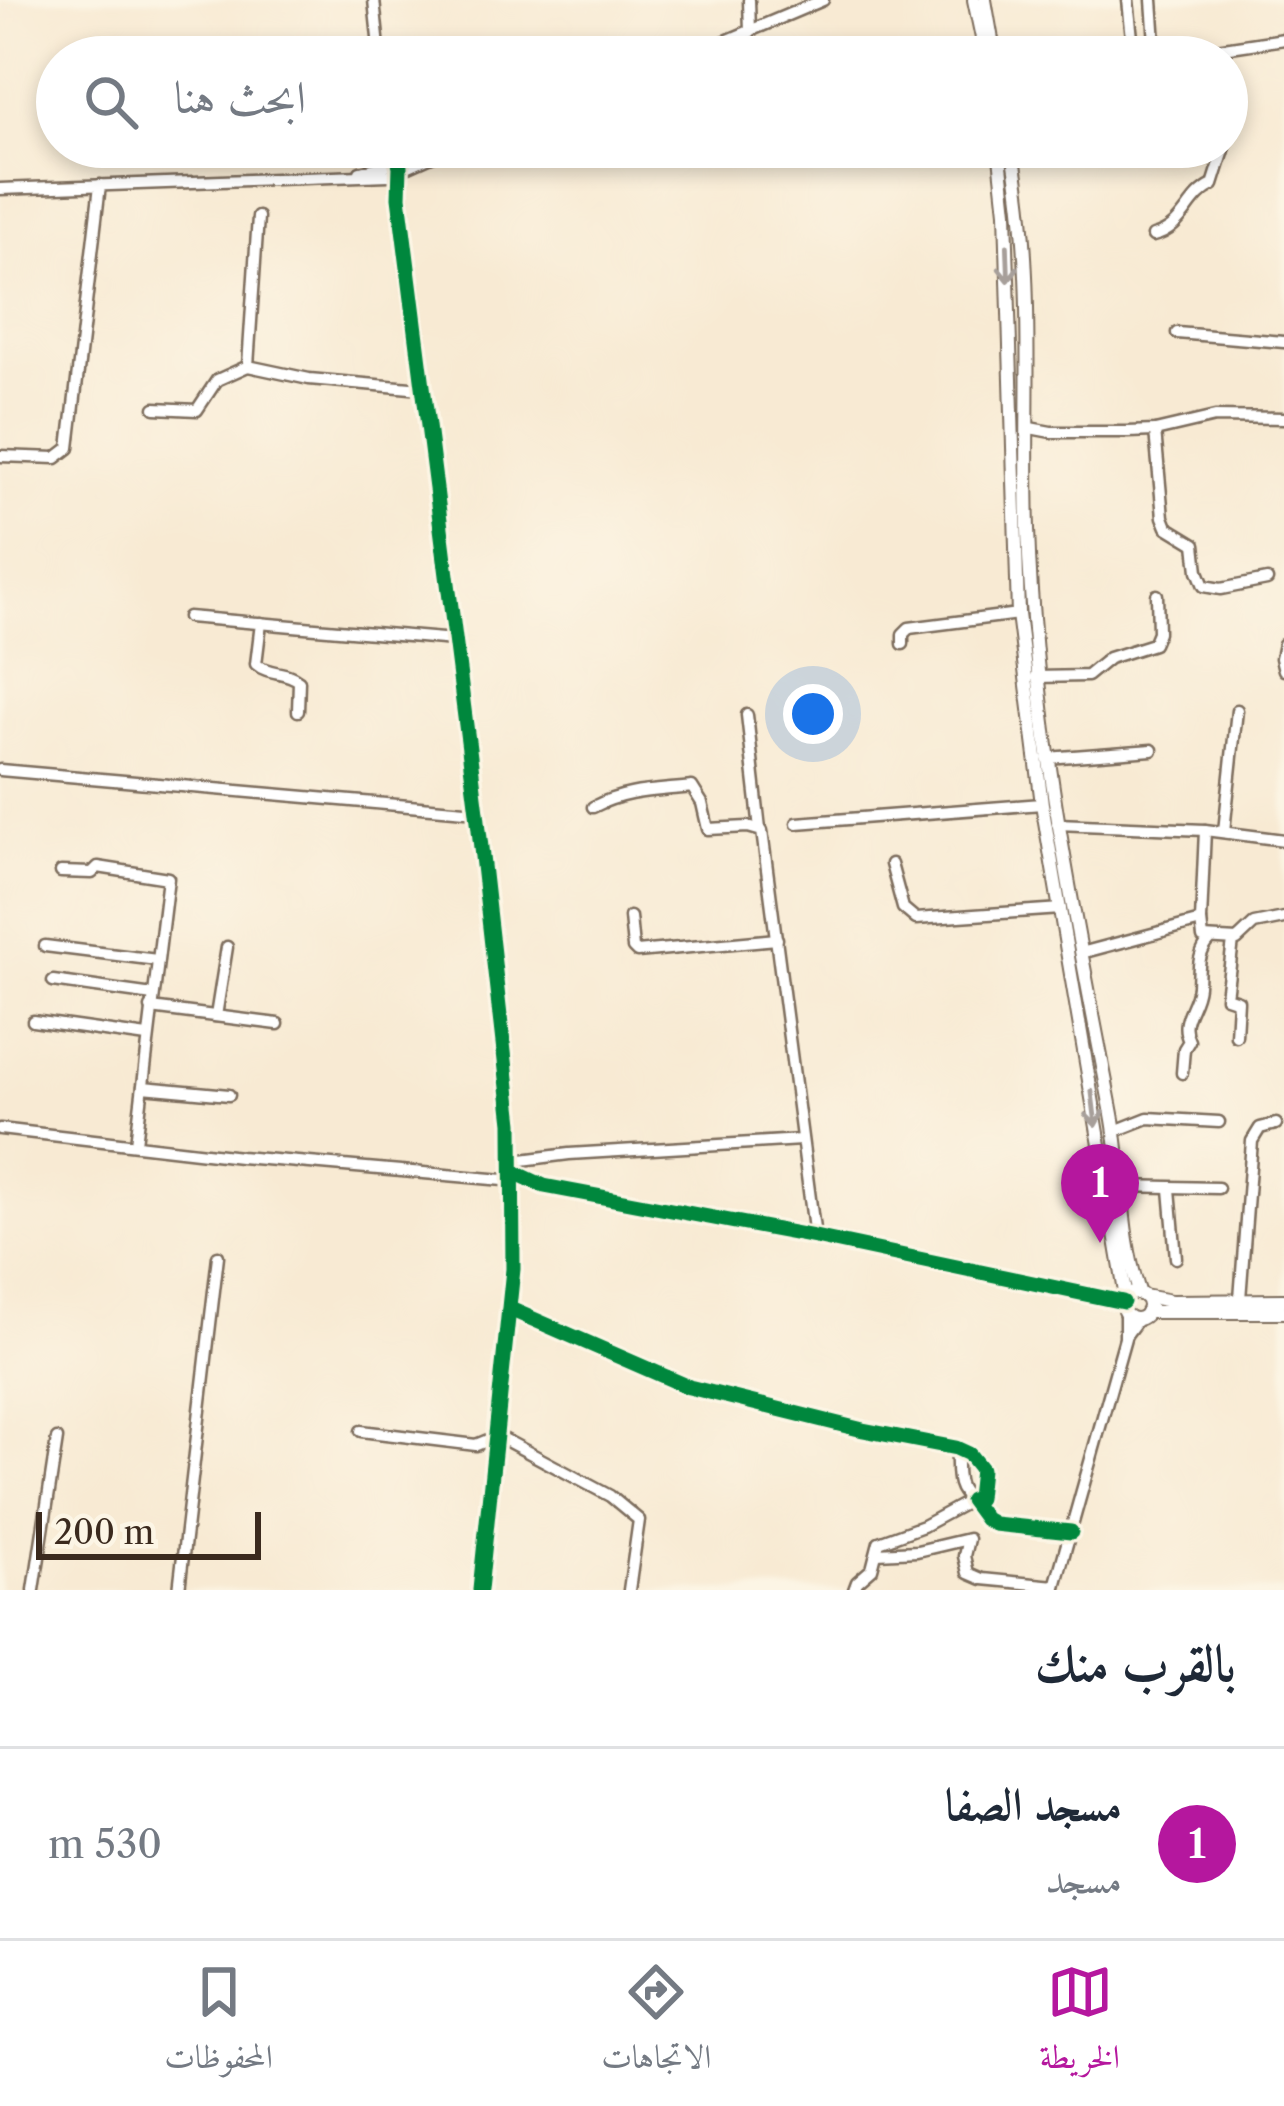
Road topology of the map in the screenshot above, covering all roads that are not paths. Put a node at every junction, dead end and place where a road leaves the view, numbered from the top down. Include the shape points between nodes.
1 (374, 0) edge
2 (749, 0) edge
3 (823, 0) edge
4 (974, 0) edge
5 (985, 0) edge
6 (1128, 0) edge
7 (1152, 0) edge
8 (750, 32) junction
9 (378, 36) edge
10 (740, 36) edge
11 (982, 36) edge
12 (991, 36) edge
13 (1131, 36) edge
14 (1157, 36) edge
15 (1284, 39) edge
16 (1248, 47) edge
17 (371, 168) edge
18 (394, 168) edge
19 (1001, 168) edge
20 (1014, 168) edge
21 (1217, 168) edge
22 (100, 185) junction
23 (0, 189) edge
24 (258, 217) dead end
25 (1153, 236) dead end
26 (1177, 333) dead end
27 (1284, 342) edge
28 (248, 366) junction
29 (422, 389) junction
30 (155, 408) dead end
31 (1284, 418) edge
32 (1030, 428) junction
33 (1155, 430) junction
34 (0, 455) edge
35 (1267, 580) dead end
36 (1157, 595) dead end
37 (1018, 614) junction
38 (188, 617) dead end
39 (261, 623) junction
40 (454, 640) junction
41 (903, 644) dead end
42 (1284, 644) edge
43 (1284, 670) edge
44 (1036, 677) junction
45 (1237, 710) dead end
46 (298, 712) dead end
47 (747, 715) dead end
48 (1152, 750) dead end
49 (1046, 758) junction
50 (0, 770) edge
51 (1042, 804) junction
52 (593, 807) dead end
53 (477, 812) junction
54 (797, 823) dead end
55 (1057, 824) junction
56 (760, 829) junction
57 (1205, 830) junction
58 (1224, 831) junction
59 (1284, 840) edge
60 (891, 864) dead end
61 (61, 872) dead end
62 (1061, 909) junction
63 (630, 917) dead end
64 (1284, 918) edge
65 (1201, 921) junction
66 (778, 939) junction
67 (1210, 940) junction
68 (1233, 940) junction
69 (45, 946) dead end
70 (226, 947) dead end
71 (1081, 953) junction
72 (158, 960) junction
73 (53, 982) dead end
74 (152, 1002) junction
75 (216, 1016) junction
76 (33, 1021) dead end
77 (278, 1024) dead end
78 (148, 1036) junction
79 (1236, 1036) dead end
80 (1182, 1073) dead end
81 (143, 1087) junction
82 (229, 1095) dead end
83 (1220, 1122) dead end
84 (1276, 1124) dead end
85 (0, 1129) edge
86 (1115, 1131) junction
87 (801, 1140) junction
88 (136, 1143) junction
89 (514, 1171) junction
90 (1123, 1186) junction
91 (1218, 1188) dead end
92 (1170, 1189) junction
93 (815, 1237) junction
94 (218, 1256) dead end
95 (1176, 1258) dead end
96 (1240, 1299) junction
97 (1284, 1300) edge
98 (1135, 1305) junction
99 (510, 1310) junction
100 (1284, 1312) edge
101 (361, 1431) dead end
102 (498, 1436) junction
103 (57, 1439) dead end
104 (956, 1448) junction
105 (971, 1500) junction
106 (1071, 1532) junction
107 (877, 1553) junction
108 (1054, 1588) edge
109 (34, 1590) edge
110 (179, 1590) edge
111 (481, 1590) edge
112 (629, 1590) edge
113 (854, 1590) edge

1 - 9 street
2 - 8 street
3 - 8 street
4 - 11 main road
5 - 12 main road
6 - 13 street
7 - 14 street
8 - 10 street
15 - 16 street
17 - 22 street
18 - 29 street
19 -> 37 main road
20 - 32 main road
21 - 25 street via 1213,185 1198,192 1172,229
22 - 23 street
22 - 34 street via 69,448 56,458
24 - 28 street
26 - 27 street
28 - 29 street
28 - 30 street via 217,380 196,410
29 - 40 street
31 - 33 street via 1215,417
32 - 33 street
32 - 44 main road
33 - 35 street via 1163,517 1195,544 1202,582 1221,589
36 - 44 street via 1153,644 1108,658 1088,676
37 - 41 street via 909,628
37 - 51 main road
38 - 39 street
39 - 40 street
39 - 46 street via 256,664 299,681
40 - 53 street
42 - 43 street
44 - 49 main road
45 - 58 street
47 - 56 street
48 - 49 street
49 - 55 main road
50 - 53 street
51 - 54 street
51 - 62 main road
52 - 56 street via 629,791 692,787 708,829
53 - 89 street
55 - 57 street
55 - 71 main road
56 - 66 street
57 - 58 street
57 - 65 street
58 - 59 street
60 - 62 street via 903,908 916,919
61 - 72 street via 98,867 168,877
62 -> 98 main road
63 - 66 street via 637,952
64 - 68 street via 1254,924
65 - 67 street
65 - 71 street
66 - 87 street
67 - 68 street
67 - 80 street via 1186,1015
68 - 79 street via 1226,997 1238,1001
69 - 72 street
70 - 75 street
71 - 86 main road
72 - 74 street
73 - 74 street
74 - 75 street
74 - 78 street
75 - 77 street
76 - 78 street
78 - 81 street
81 - 82 street
81 - 88 street
83 - 86 street via 1148,1118
84 - 96 street via 1260,1128 1252,1142
85 - 88 street
86 - 90 main road
87 - 89 street via 569,1154
87 - 93 street
88 - 89 street via 241,1157
89 - 93 street via 544,1186
89 - 99 street
90 - 92 street
90 - 98 main road
91 - 92 street
92 - 95 street
93 - 98 street
94 - 110 street
96 - 97 main road
96 - 98 main road
98 - 100 main road
98 - 106 street
99 - 102 street
99 - 104 street via 689,1387
101 - 102 street via 476,1445
102 - 111 street
102 - 112 street via 636,1514
103 - 109 street
104 - 105 street via 957,1484
104 - 105 street via 981,1469 980,1492
105 - 106 street via 994,1524
105 - 107 street via 879,1542
106 - 108 street
107 - 108 street via 968,1539 968,1574
107 - 113 street

